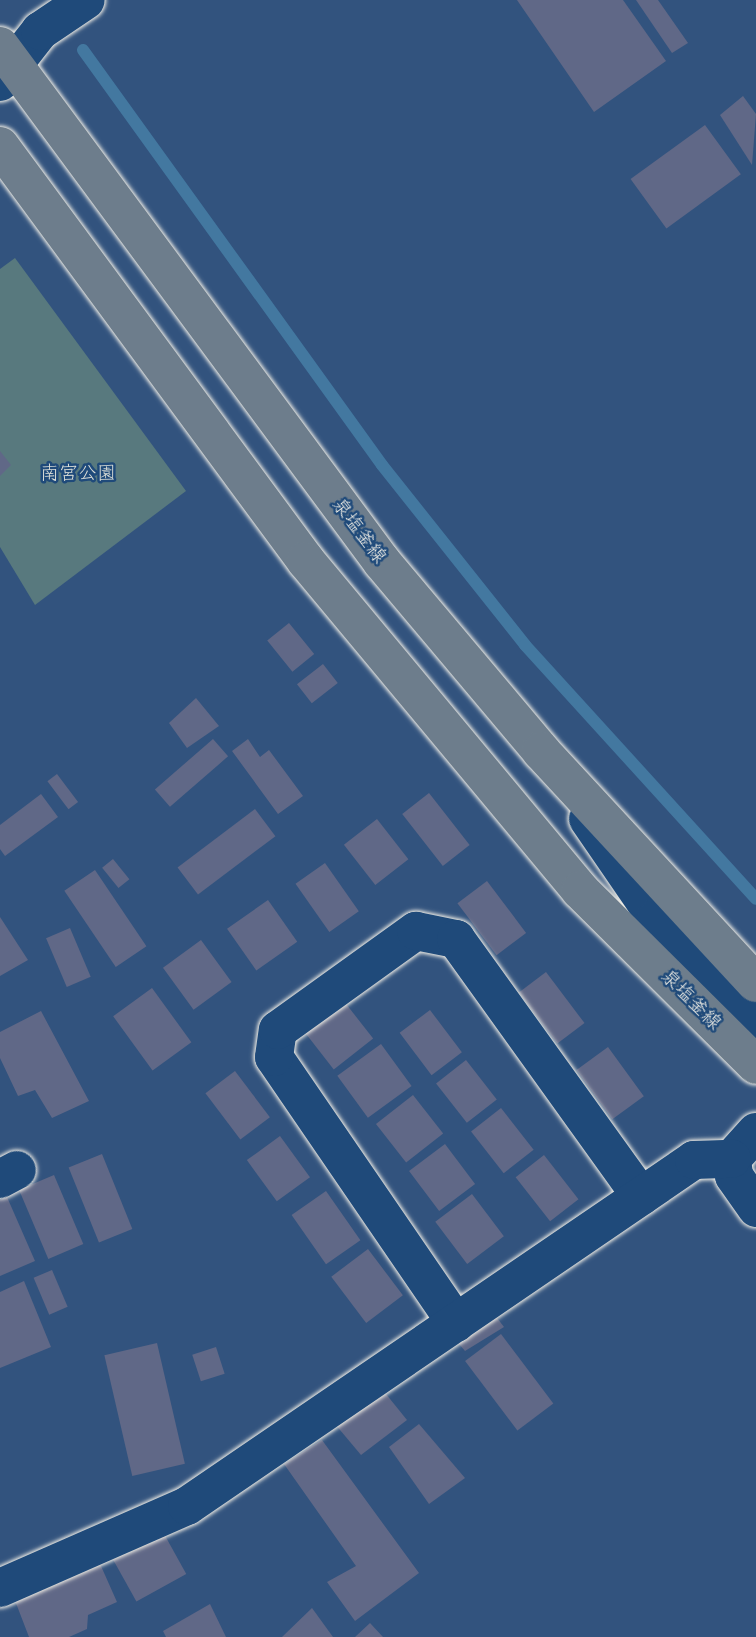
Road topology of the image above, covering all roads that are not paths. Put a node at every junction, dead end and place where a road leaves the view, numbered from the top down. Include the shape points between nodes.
1 (86, 0) edge
2 (5, 65) edge
3 (0, 146) edge
4 (541, 751) junction
5 (756, 984) edge
6 (756, 1023) edge
7 (756, 1065) edge
8 (744, 1146) edge
9 (641, 1196) junction
10 (756, 1208) edge
11 (456, 1323) junction
12 (0, 1588) edge

1 - 2 street via 40,31
2 - 4 main road, 泉塩釜線 via 382,562
3 - 7 main road, 泉塩釜線 via 306,561 580,890
4 - 5 main road, 泉塩釜線
4 - 6 street via 656,918
8 - 9 street via 694,1160
8 - 10 street via 734,1176
9 - 11 street
9 - 11 street via 456,939 416,931 278,1030 274,1057
11 - 12 street via 187,1506

